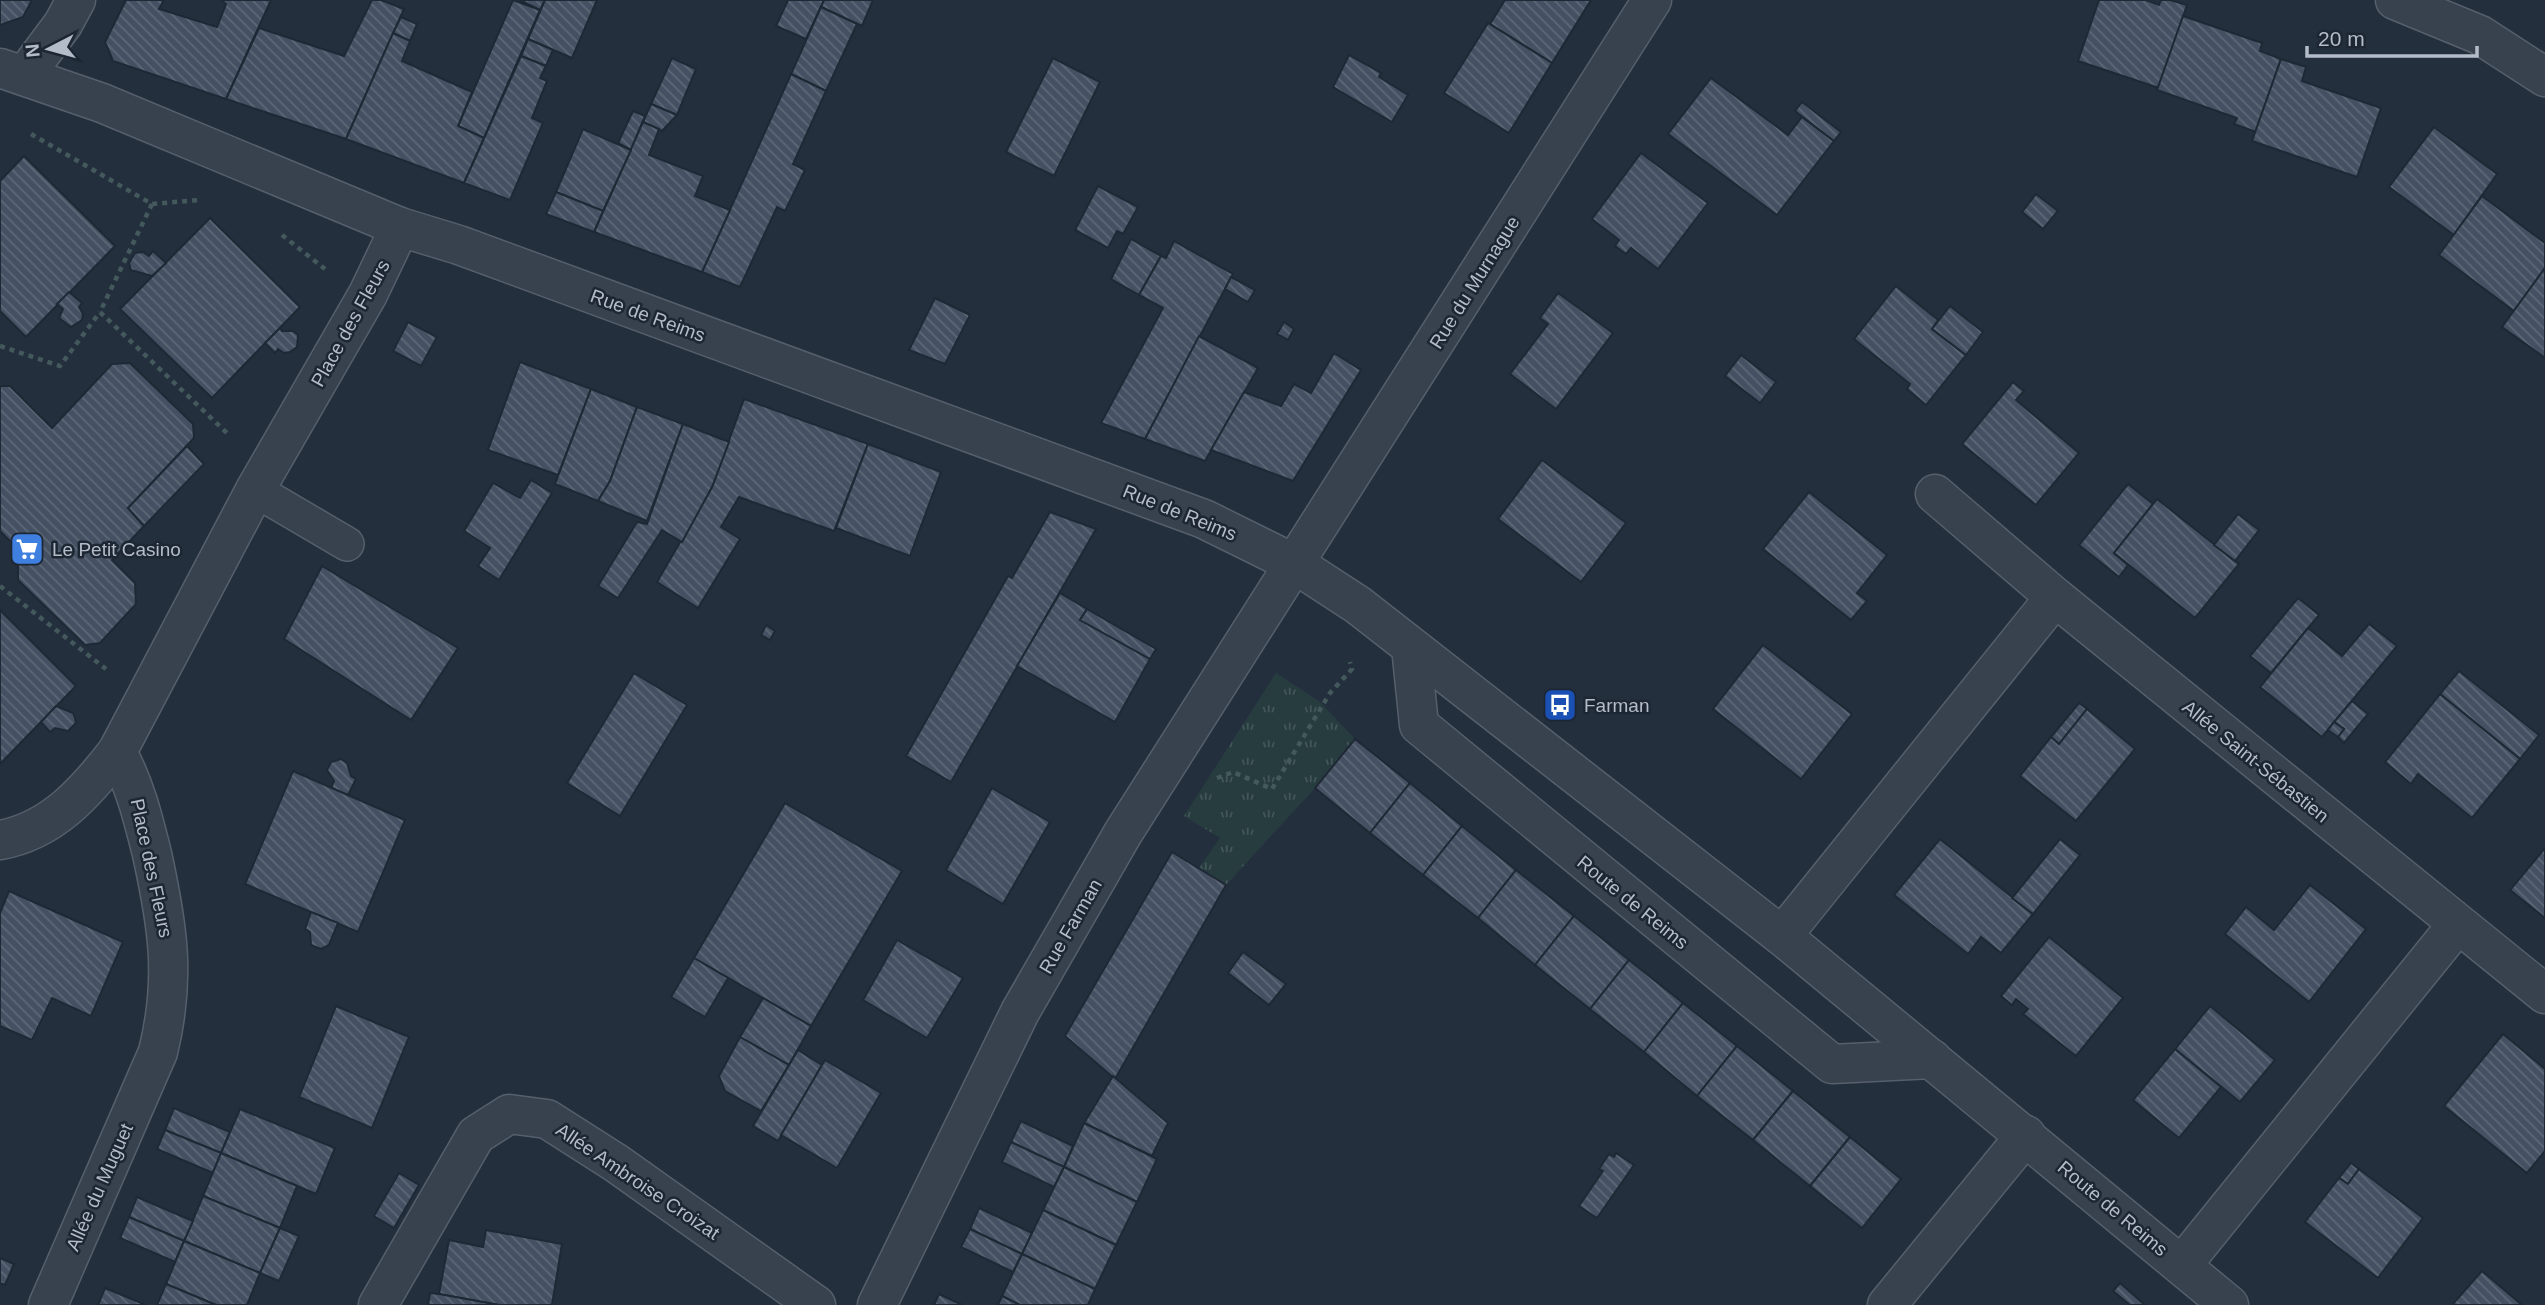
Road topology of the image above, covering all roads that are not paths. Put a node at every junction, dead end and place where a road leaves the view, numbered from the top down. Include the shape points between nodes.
1 (76, 0) edge
2 (1652, 0) edge
3 (2395, 0) edge
4 (12, 72) edge
5 (2545, 77) edge
6 (400, 227) junction
7 (255, 490) junction
8 (1935, 494) dead end
9 (347, 544) dead end
10 (1296, 564) junction
11 (2056, 597) junction
12 (1411, 647) junction
13 (117, 752) junction
14 (0, 840) edge
15 (2457, 925) junction
16 (1782, 936) junction
17 (2545, 994) edge
18 (1931, 1059) junction
19 (150, 1068) joint
20 (2026, 1135) junction
21 (2182, 1265) junction
22 (48, 1305) edge
23 (378, 1305) edge
24 (816, 1305) edge
25 (877, 1305) edge
26 (1887, 1305) edge
27 (2229, 1305) edge

1 - 4 street via 63,24
2 - 10 street, Rue du Murnague
3 - 5 street via 2480,35
4 - 6 street, Rue de Reims via 102,103
6 - 7 street, Place des Fleurs via 368,294
6 - 10 street, Rue de Reims via 1205,519
7 - 9 lane
7 - 13 street, Place des Fleurs
8 - 11 street, Allée Saint-Sébastien
10 - 12 street, Route de Reims
10 - 25 street, Rue Farman via 1123,834 1020,1012
11 - 15 street, Allée Saint-Sébastien
11 - 16 street
12 - 16 street, Route de Reims
12 - 18 street, Route de Reims via 1419,726 1832,1064
13 - 14 street, Place des Fleurs via 64,811 15,838
13 - 19 street, Place des Fleurs via 139,800 170,950 166,1017
15 - 17 street, Allée Saint-Sébastien
15 - 21 street
16 - 18 street, Route de Reims
18 - 20 street, Route de Reims
19 - 22 street, Allée du Muguet
20 - 21 street, Route de Reims
20 - 26 street
21 - 27 street, Route de Reims
23 - 24 street, Allée Ambroise Croizat via 476,1135 509,1114 547,1119

